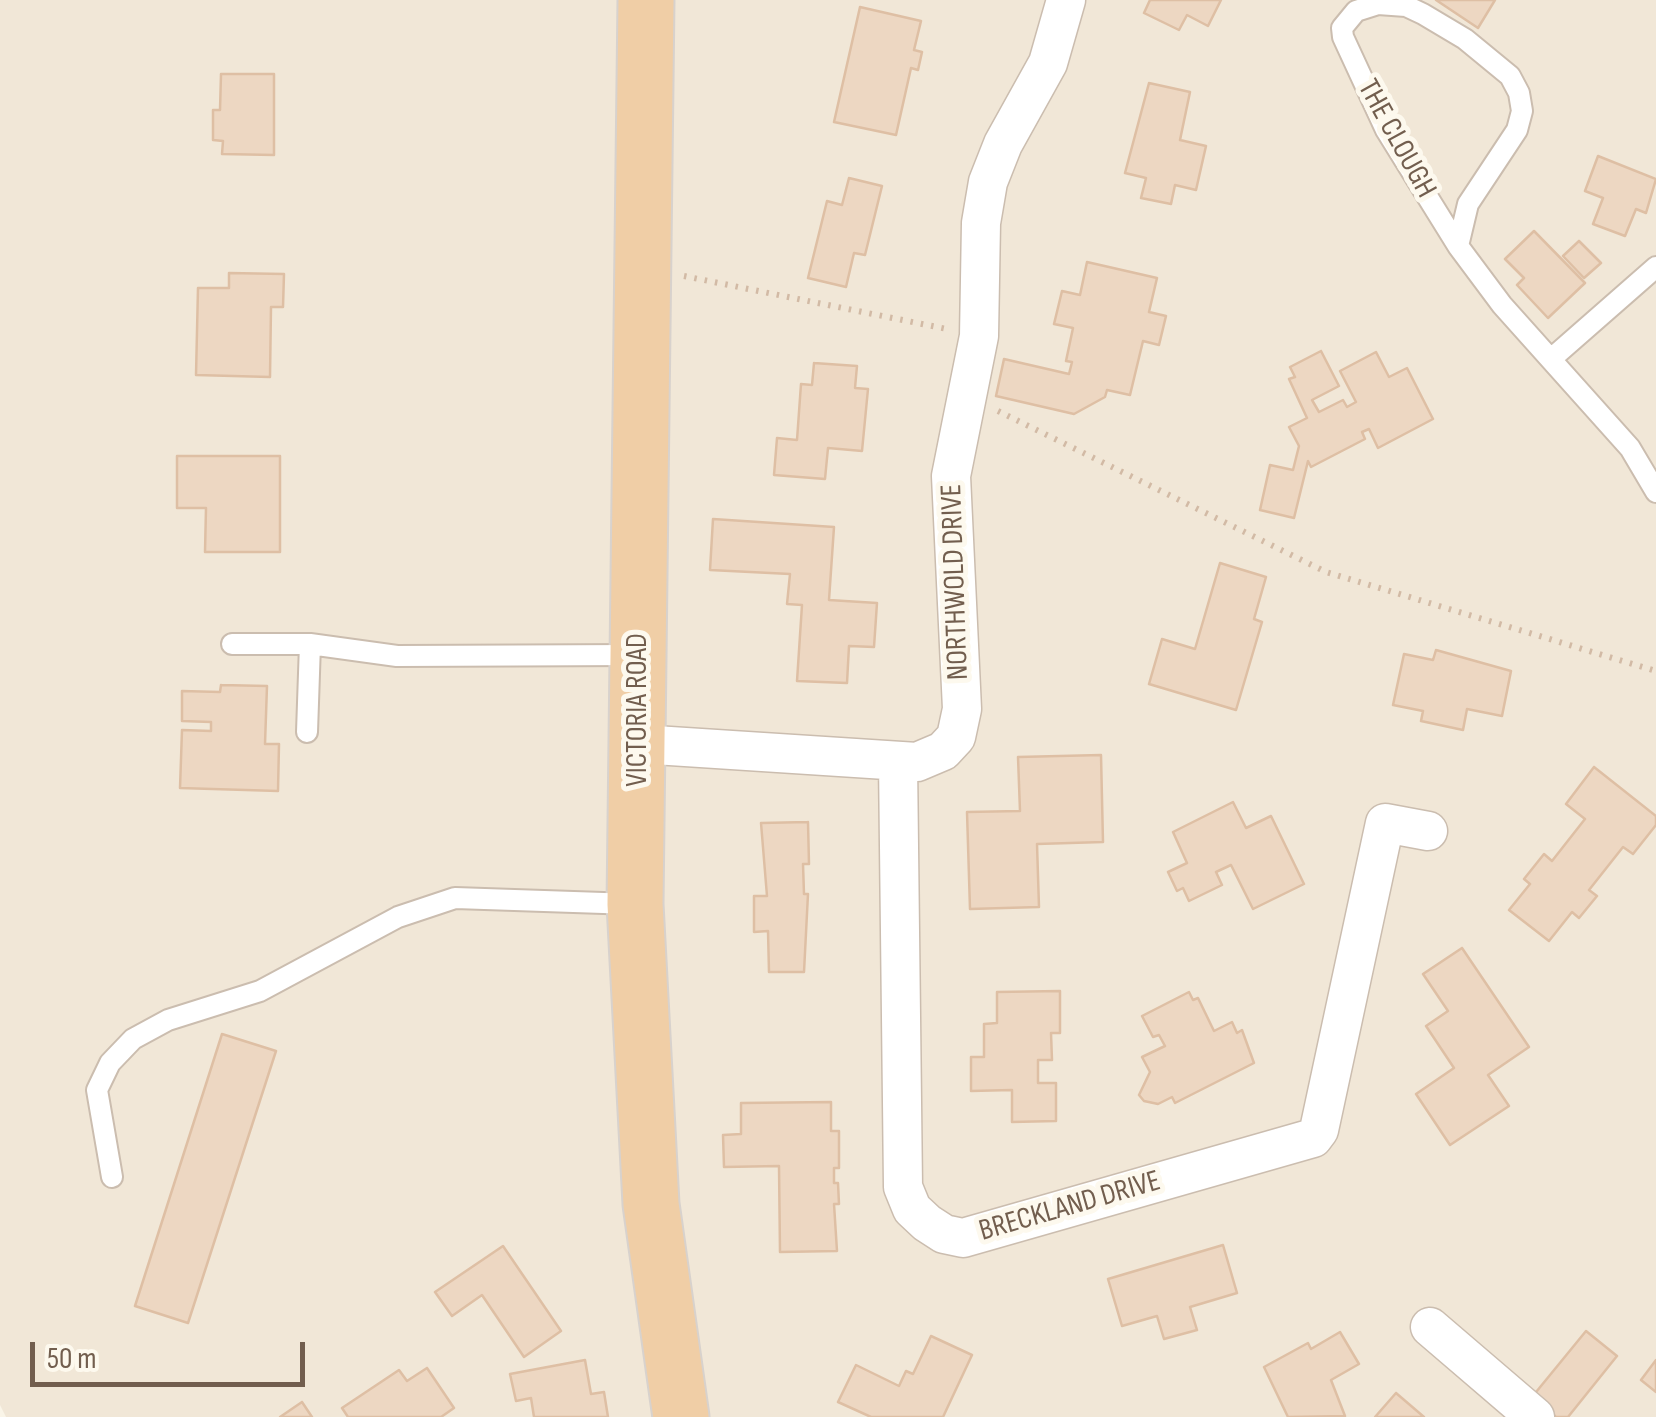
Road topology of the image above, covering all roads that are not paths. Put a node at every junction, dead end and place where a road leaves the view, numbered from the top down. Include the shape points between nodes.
1 (646, 0) edge
2 (1066, 0) edge
3 (1337, 0) edge
4 (1342, 28) junction
5 (1458, 246) junction
6 (1656, 267) edge
7 (1551, 359) junction
8 (1656, 492) edge
9 (232, 644) dead end
10 (310, 644) junction
11 (638, 655) junction
12 (306, 732) dead end
13 (639, 744) junction
14 (898, 761) junction
15 (1428, 831) dead end
16 (635, 904) junction
17 (112, 1177) dead end
18 (1430, 1327) dead end
19 (681, 1417) edge
20 (1535, 1417) edge

1 - 11 highway, VICTORIA ROAD
2 - 14 street, NORTHWOLD DRIVE via 1057,41 988,182 981,223 979,336 950,476 961,722 956,737 931,759
3 - 4 lane, THE CLOUGH
4 - 5 lane, THE CLOUGH via 1386,130
4 - 5 lane, THE CLOUGH via 1356,11 1406,6 1465,39 1510,76 1519,92 1516,130 1468,204
5 - 7 lane, THE CLOUGH
6 - 7 lane
7 - 8 lane, THE CLOUGH via 1630,448
9 - 10 lane
10 - 11 lane via 397,656
10 - 12 lane
11 - 13 highway, VICTORIA ROAD
13 - 14 street, NORTHWOLD DRIVE
13 - 16 highway, VICTORIA ROAD
14 - 15 street, BRECKLAND DRIVE via 903,1187 927,1223 963,1238 1314,1138 1385,823
16 - 17 lane via 454,898 398,916 260,991 168,1020 133,1039 110,1062 98,1090
16 - 19 highway, VICTORIA ROAD via 651,1204
18 - 20 street

